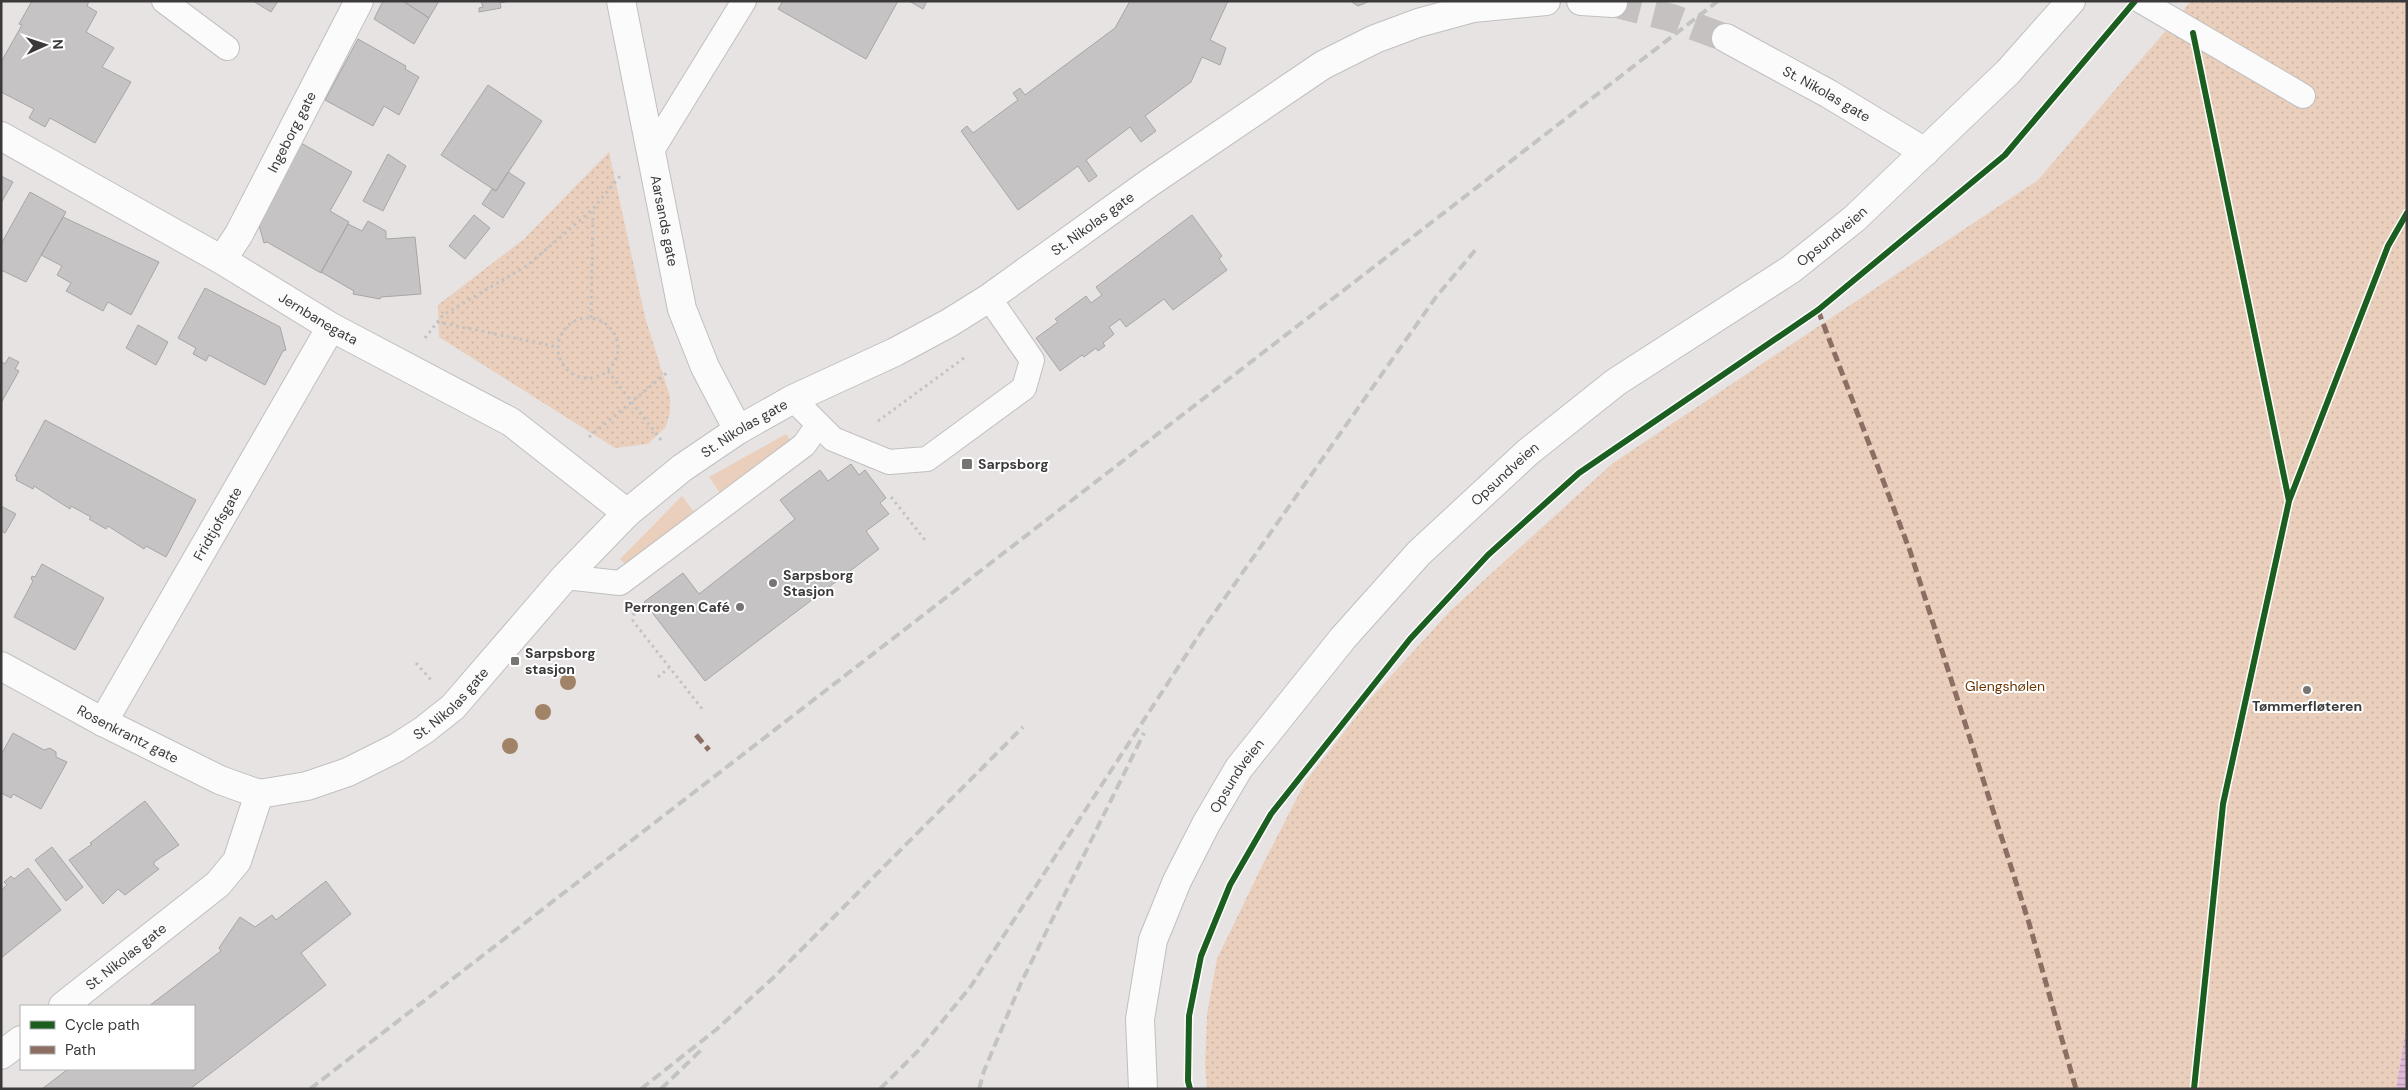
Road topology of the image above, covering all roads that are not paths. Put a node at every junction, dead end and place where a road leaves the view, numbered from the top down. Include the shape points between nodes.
1 (164, 1) edge
2 (359, 1) edge
3 (621, 1) edge
4 (744, 1) edge
5 (1546, 1) edge
6 (1581, 1) edge
7 (2071, 1) edge
8 (2141, 1) edge
9 (1613, 3) dead end
10 (1726, 38) tunnel mouth
11 (226, 48) dead end
12 (2303, 96) dead end
13 (1, 136) edge
14 (651, 152) junction
15 (1925, 152) junction
16 (222, 260) junction
17 (989, 298) junction
18 (331, 327) junction
19 (793, 399) junction
20 (818, 424) junction
21 (738, 430) junction
22 (627, 513) junction
23 (565, 577) junction
24 (1, 666) edge
25 (103, 722) junction
26 (259, 794) junction
27 (64, 1005) edge
28 (20, 1041) edge
29 (1, 1055) edge
30 (1143, 1089) edge

1 - 11 lane
2 - 16 street, Ingeborg gate via 239,234
3 - 14 street, Aarsands gate
4 - 14 lane
5 - 17 street, St. Nikolas gate via 1473,8 1418,23 1375,39 1323,66 1150,183
6 - 9 street
7 - 15 street, Opsundveien via 2008,72
8 - 12 lane
10 - 15 street, St. Nikolas gate via 1829,94
13 - 16 street, Jernbanegata
14 - 21 street, Aarsands gate via 682,309 705,367
15 - 30 street, Opsundveien via 1854,219 1790,270 1616,382 1528,452 1419,553 1343,638 1239,768 1177,881 1153,940 1140,1019
16 - 18 street, Jernbanegata
17 - 19 street, St. Nikolas gate via 895,352
17 - 20 lane via 1032,360 1024,388 927,459 889,462 833,439
18 - 22 street, Jernbanegata via 511,422
18 - 25 street, Fridtjofsgate
19 - 20 lane
19 - 21 street, St. Nikolas gate
20 - 23 lane via 804,445 620,582
21 - 22 street, St. Nikolas gate via 682,468
22 - 23 street, St. Nikolas gate
23 - 26 street, St. Nikolas gate via 453,706 424,730 348,772 306,786
24 - 25 street, Rosenkrantz gate
25 - 26 street, Rosenkrantz gate via 220,780
26 - 27 street, St. Nikolas gate via 237,861 218,884
28 - 29 street

